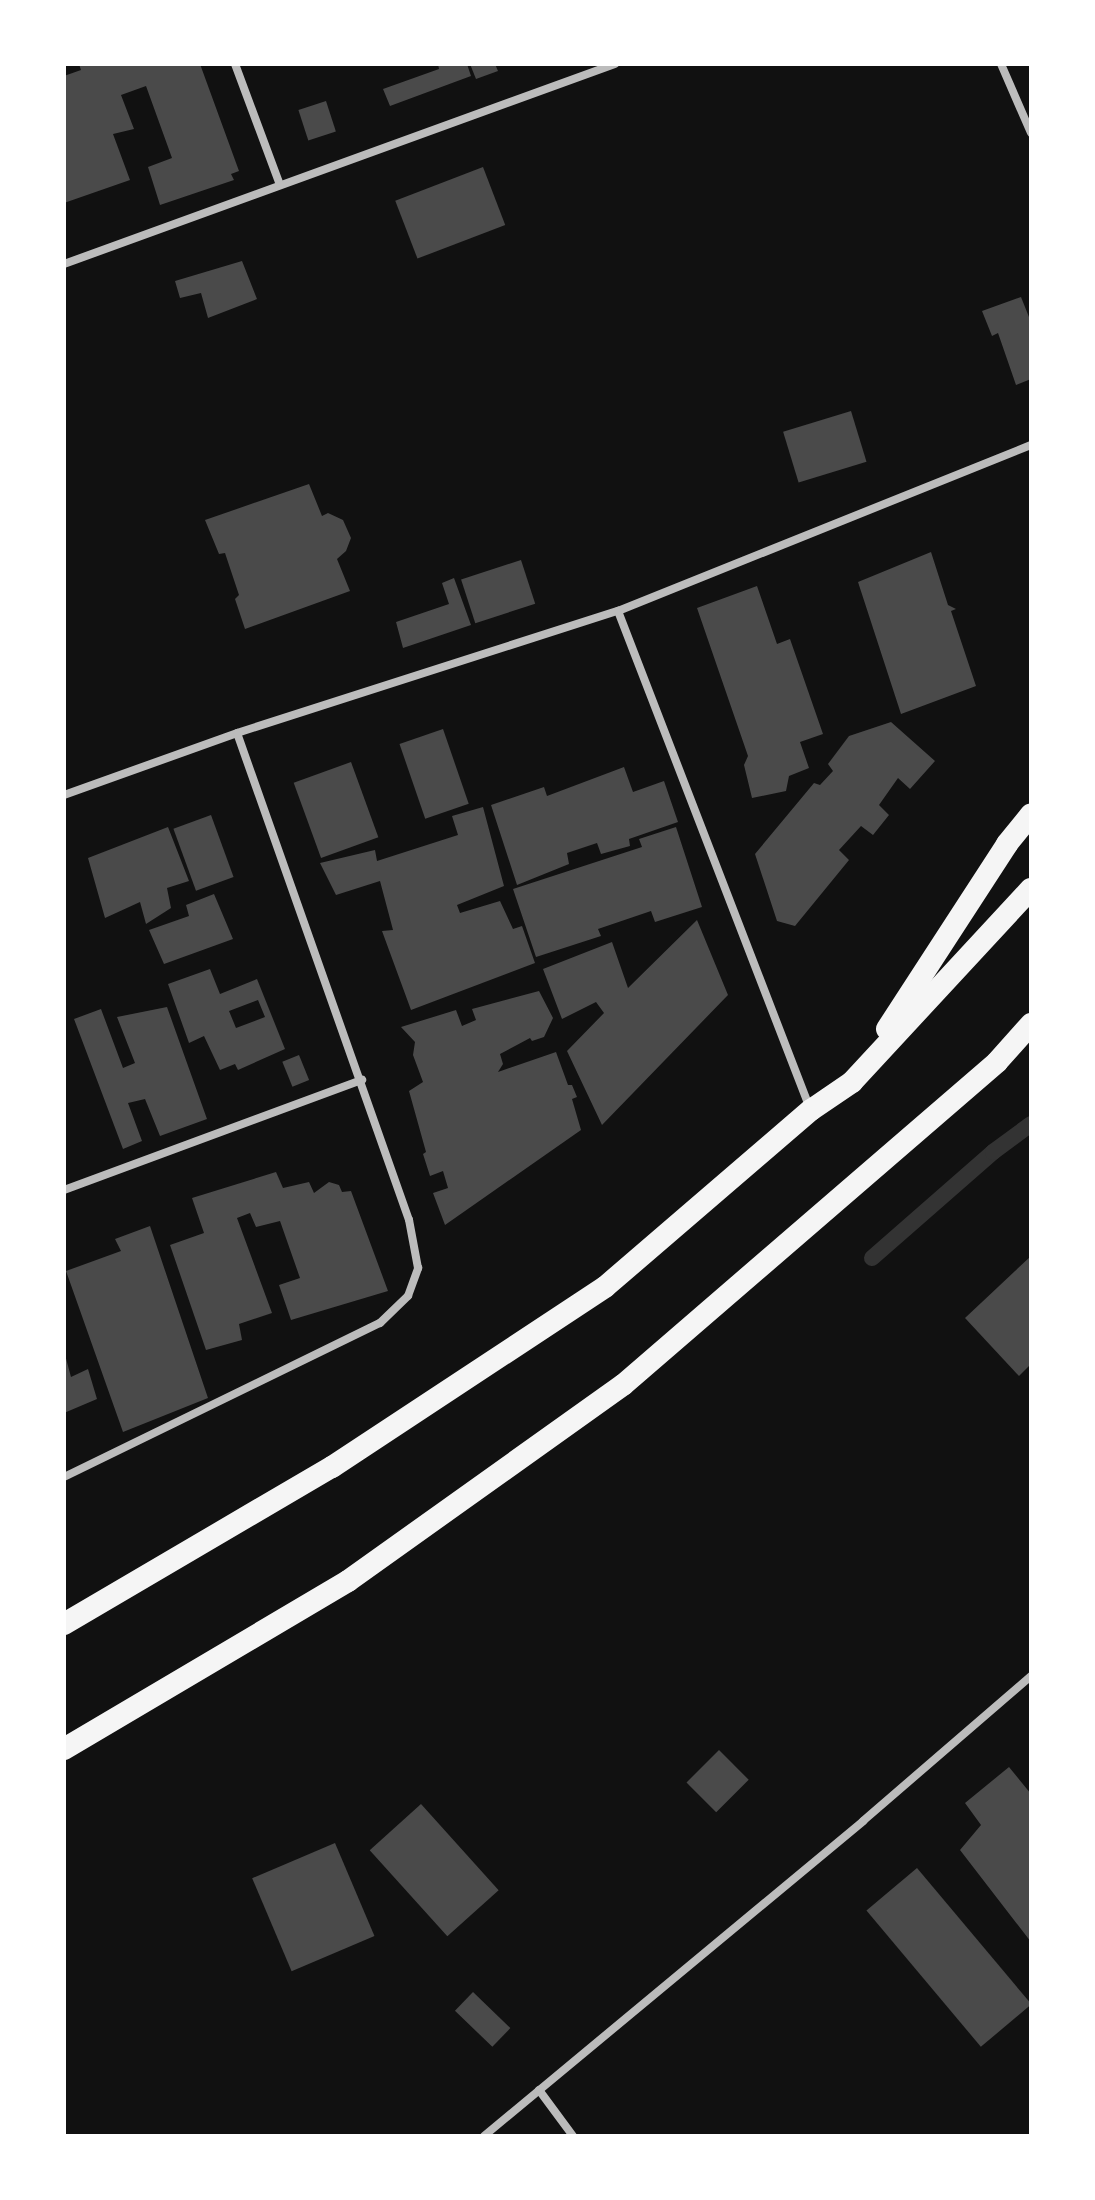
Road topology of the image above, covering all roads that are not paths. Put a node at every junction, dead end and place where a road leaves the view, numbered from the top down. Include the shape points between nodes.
1 (235, 64) edge
2 (615, 64) edge
3 (1001, 64) edge
4 (1031, 133) edge
5 (280, 185) junction
6 (64, 264) edge
7 (1031, 445) edge
8 (618, 611) junction
9 (237, 733) junction
10 (64, 795) edge
11 (1031, 814) edge
12 (1031, 889) edge
13 (1031, 1024) edge
14 (362, 1080) junction
15 (852, 1082) junction
16 (811, 1110) junction
17 (64, 1190) edge
18 (64, 1477) edge
19 (64, 1624) edge
20 (1031, 1676) edge
21 (64, 1749) edge
22 (539, 2090) junction
23 (484, 2136) edge
24 (573, 2136) edge

1 - 5 street
2 - 5 street
3 - 4 street
5 - 6 street
7 - 8 street
8 - 9 street
8 - 16 street
9 - 10 street
9 - 14 street
11 - 15 highway
12 - 15 highway
13 - 21 highway via 997,1062 623,1385 348,1581
14 - 17 street
14 - 18 street via 409,1220 418,1268 408,1296 380,1323
15 - 16 highway
16 - 19 highway via 605,1287 332,1467
20 - 22 street
22 - 23 street
22 - 24 street

